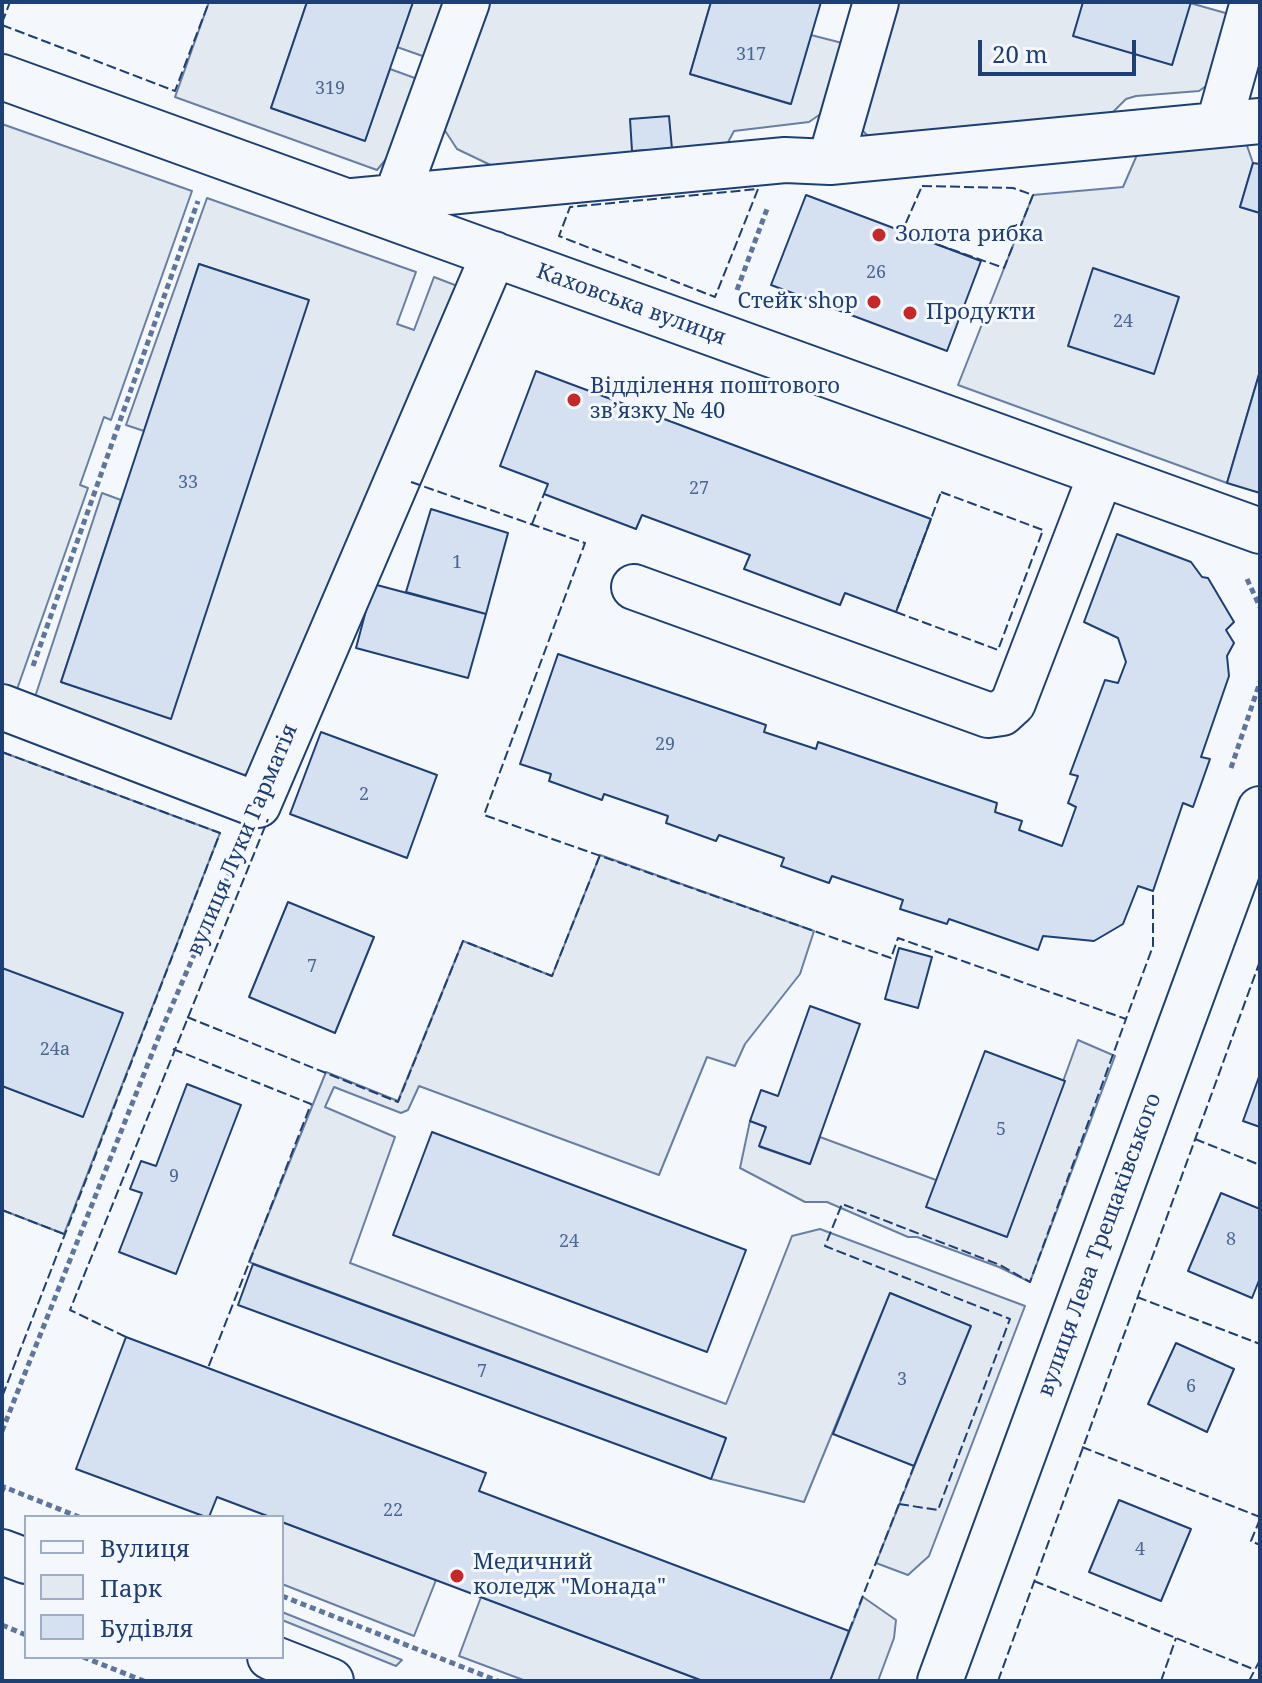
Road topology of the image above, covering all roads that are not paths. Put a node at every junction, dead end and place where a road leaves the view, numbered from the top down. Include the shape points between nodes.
1 (467, 2) edge
2 (876, 2) edge
3 (1253, 2) edge
4 (2, 77) edge
5 (1239, 122) edge
6 (830, 162) junction
7 (397, 195) junction
8 (343, 202) junction
9 (494, 254) junction
10 (1101, 474) junction
11 (1260, 531) edge
12 (634, 587) dead end
13 (10, 709) edge
14 (1260, 809) edge
15 (2, 1552) edge
16 (24, 1560) edge
17 (275, 1659) edge
18 (331, 1681) edge
19 (940, 1681) edge

1 - 7 street
2 - 6 street
3 - 5 street
4 - 8 street, Каховська вулиця
5 - 6 street
6 - 7 street via 785,160
7 - 8 street
8 - 9 street, Каховська вулиця
9 - 10 street, Каховська вулиця
9 - 13 street, вулиця Луки Гарматія via 258,805
10 - 11 street, Каховська вулиця
10 - 12 street via 1013,703 1002,713 988,715
14 - 19 street, вулиця Лева Трещаківського
15 - 16 street
17 - 18 street

